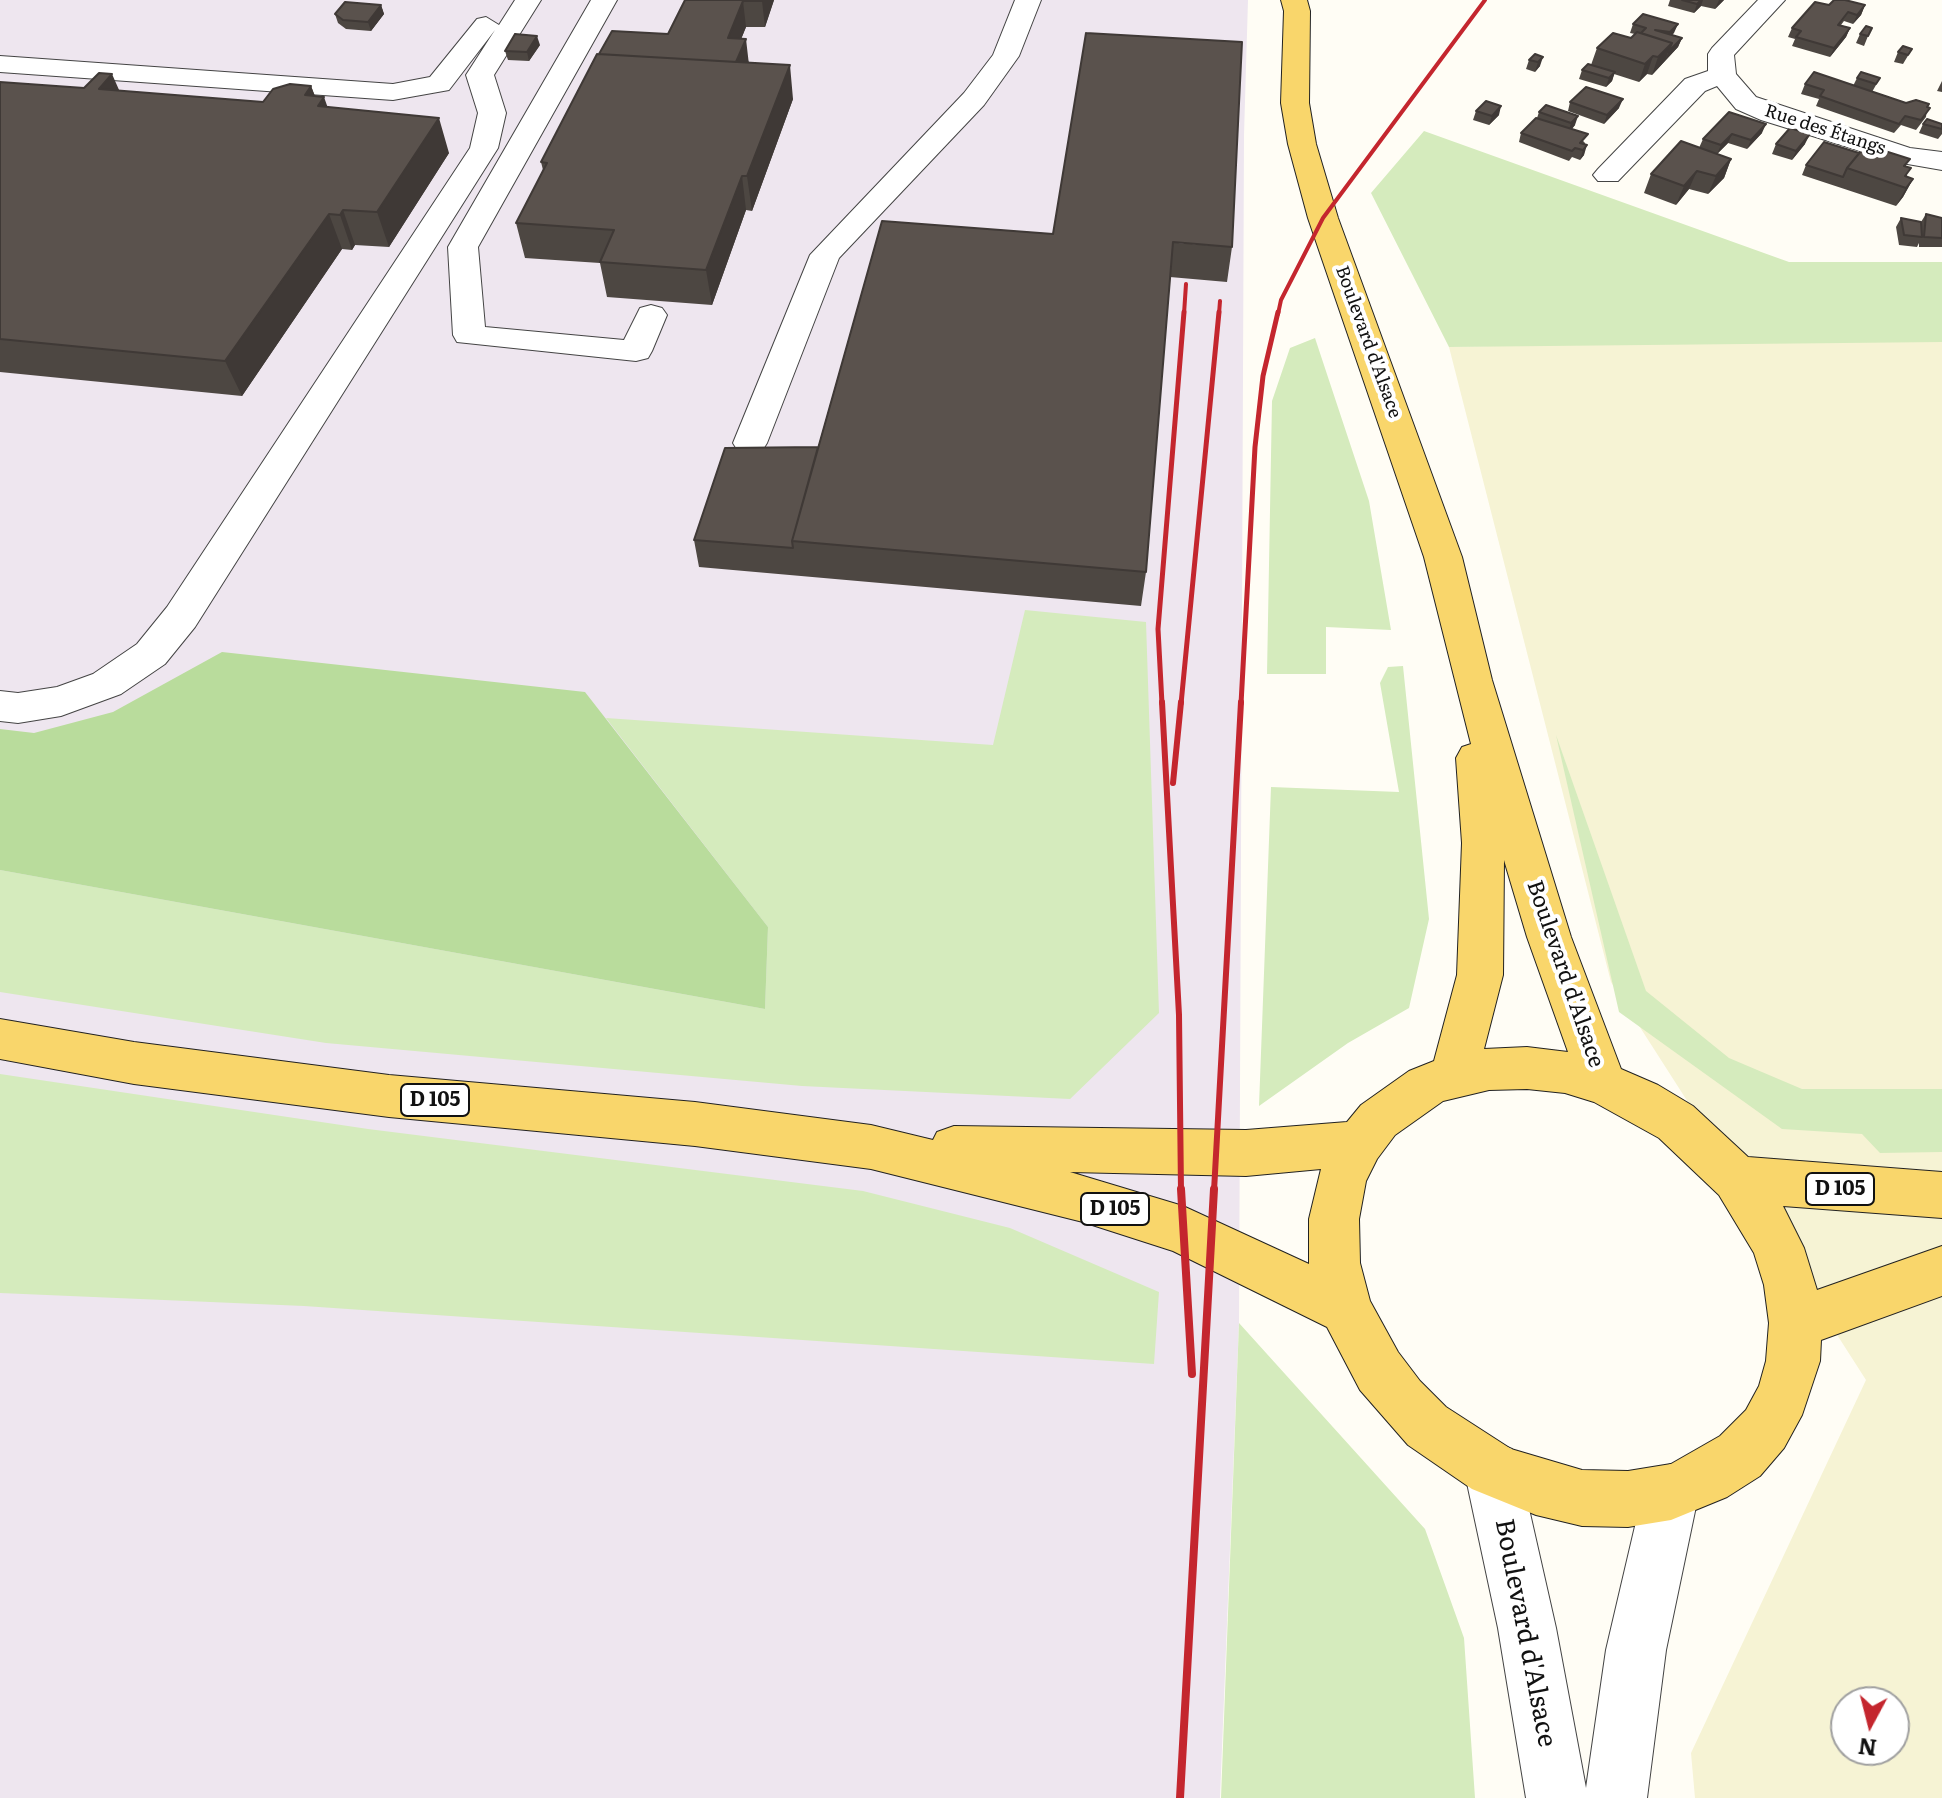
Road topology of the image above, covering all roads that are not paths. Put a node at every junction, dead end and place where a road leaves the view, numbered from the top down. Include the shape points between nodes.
1 (503, 0) edge
2 (528, 0) edge
3 (604, 0) edge
4 (1028, 0) edge
5 (1294, 0) edge
6 (1772, 0) edge
7 (0, 64) edge
8 (1722, 75) junction
9 (1942, 161) edge
10 (1608, 175) dead end
11 (651, 315) edge
12 (750, 443) dead end
13 (1472, 680) junction
14 (0, 706) edge
15 (0, 1039) edge
16 (1454, 1075) junction
17 (1603, 1083) junction
18 (1360, 1143) junction
19 (871, 1147) junction
20 (1737, 1179) junction
21 (1942, 1195) edge
22 (1942, 1271) edge
23 (1346, 1309) junction
24 (1795, 1323) junction
25 (1492, 1469) junction
26 (1671, 1492) junction
27 (1557, 1798) edge
28 (1616, 1798) edge

1 - 7 street via 439,84 393,92
2 - 14 street via 480,75 492,113 484,148 181,617 151,654 107,684 61,701
3 - 11 street via 463,247 469,335 636,351
4 - 12 street via 1006,56 974,99 825,255
5 - 13 main road, Boulevard d'Alsace via 1295,103 1302,144 1323,218 1443,557
6 - 8 street via 1721,54
8 - 9 street, Rue des Étangs via 1746,103 1771,114 1906,156
8 - 10 street via 1695,85
13 - 16 main road, Boulevard d'Alsace via 1483,843 1480,975
13 - 17 main road, Boulevard d'Alsace via 1549,937
15 - 19 main road, D 105 via 134,1063 389,1096 695,1124
16 - 17 main road via 1527,1068
16 - 18 main road via 1400,1101
17 - 20 main road via 1676,1122
18 - 19 main road, D 105 via 1246,1153
18 - 23 main road via 1342,1178 1334,1219 1334,1263
19 - 23 main road, D 105 via 1083,1199 1183,1230
20 - 21 main road, D 105
20 - 24 main road via 1778,1248
22 - 24 main road
23 - 25 main road via 1372,1361 1401,1400
24 - 26 main road via 1793,1361 1783,1396 1765,1429 1740,1456
25 - 26 main road via 1582,1498 1628,1499
25 - 27 street, Boulevard d'Alsace
26 - 28 street via 1636,1650

